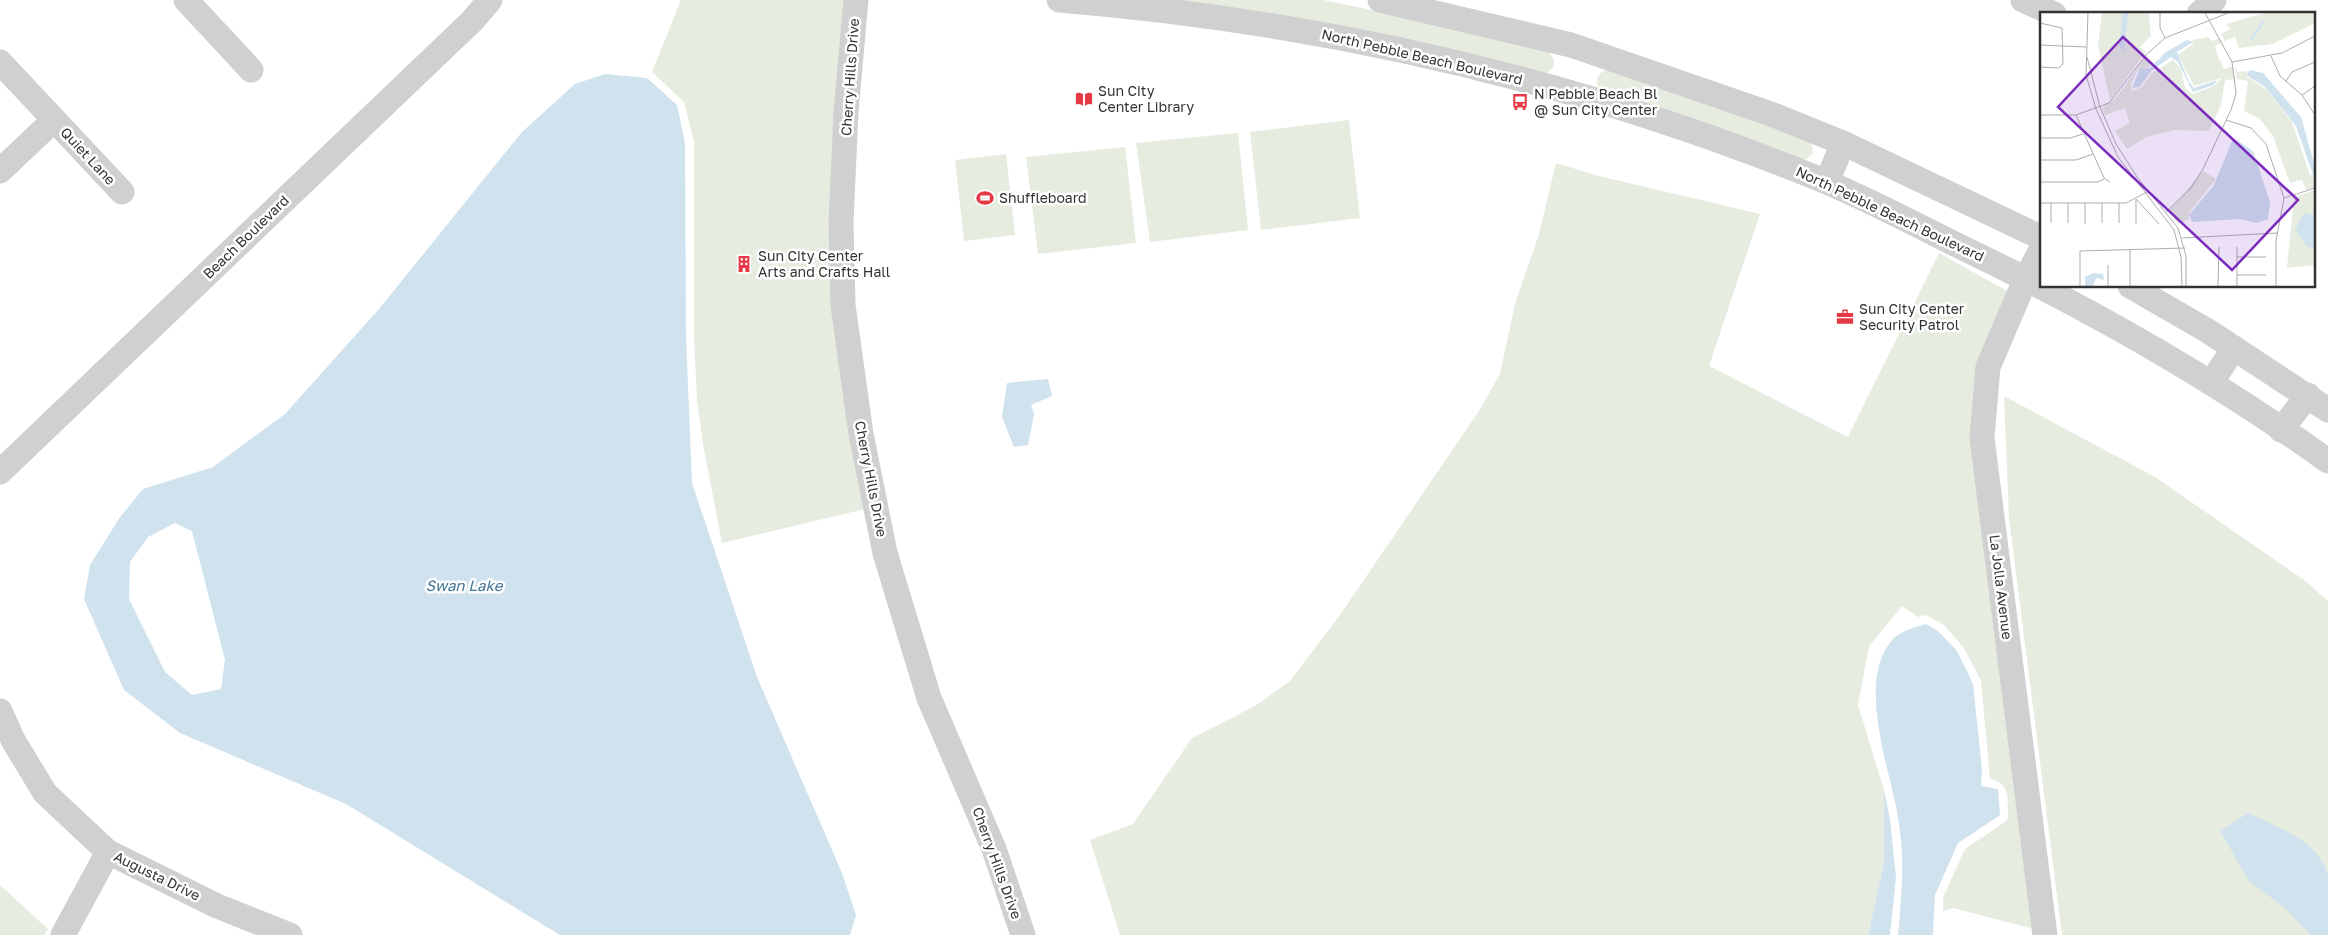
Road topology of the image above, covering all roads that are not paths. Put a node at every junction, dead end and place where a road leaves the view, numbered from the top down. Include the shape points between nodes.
1 (186, 0) edge
2 (490, 0) edge
3 (856, 0) edge
4 (1059, 0) edge
5 (1380, 0) edge
6 (2024, 0) edge
7 (2214, 0) edge
8 (1125, 3) edge
9 (2050, 12) edge
10 (2201, 12) edge
11 (0, 62) edge
12 (251, 70) dead end
13 (54, 120) junction
14 (1843, 143) junction
15 (0, 171) edge
16 (1827, 182) junction
17 (122, 192) dead end
18 (2040, 237) edge
19 (2040, 252) edge
20 (2026, 278) junction
21 (2040, 286) edge
22 (2044, 288) edge
23 (2133, 288) edge
24 (2234, 348) junction
25 (2211, 383) junction
26 (2308, 395) junction
27 (2328, 410) edge
28 (2282, 430) junction
29 (2328, 461) edge
30 (0, 472) edge
31 (0, 711) edge
32 (108, 852) junction
33 (63, 935) edge
34 (290, 935) edge
35 (1023, 935) edge
36 (2045, 935) edge

1 - 12 street
2 - 30 street, Beach Boulevard via 465,28
3 - 35 street, Cherry Hills Drive via 841,222 843,305 861,434 885,553 929,698 994,849
4 - 8 street, North Pebble Beach Boulevard
5 - 14 street via 1570,45 1771,114
6 - 9 street
7 - 10 street
8 - 16 street, North Pebble Beach Boulevard via 1359,41 1522,79 1666,122
11 - 13 street, Quiet Lane
13 - 15 street
13 - 17 street, Quiet Lane
14 - 16 street
14 - 18 street
16 - 20 street, North Pebble Beach Boulevard
19 - 20 street, La Jolla Avenue
20 - 21 street, North Pebble Beach Boulevard
20 - 36 street, La Jolla Avenue via 1988,367 1982,438
22 - 25 street, North Pebble Beach Boulevard
23 - 24 street
24 - 25 street
24 - 26 street
25 - 28 street, North Pebble Beach Boulevard
26 - 27 street
26 - 28 street
28 - 29 street, North Pebble Beach Boulevard
31 - 32 street, Augusta Drive via 12,740 45,793
32 - 33 street
32 - 34 street, Augusta Drive via 218,906

